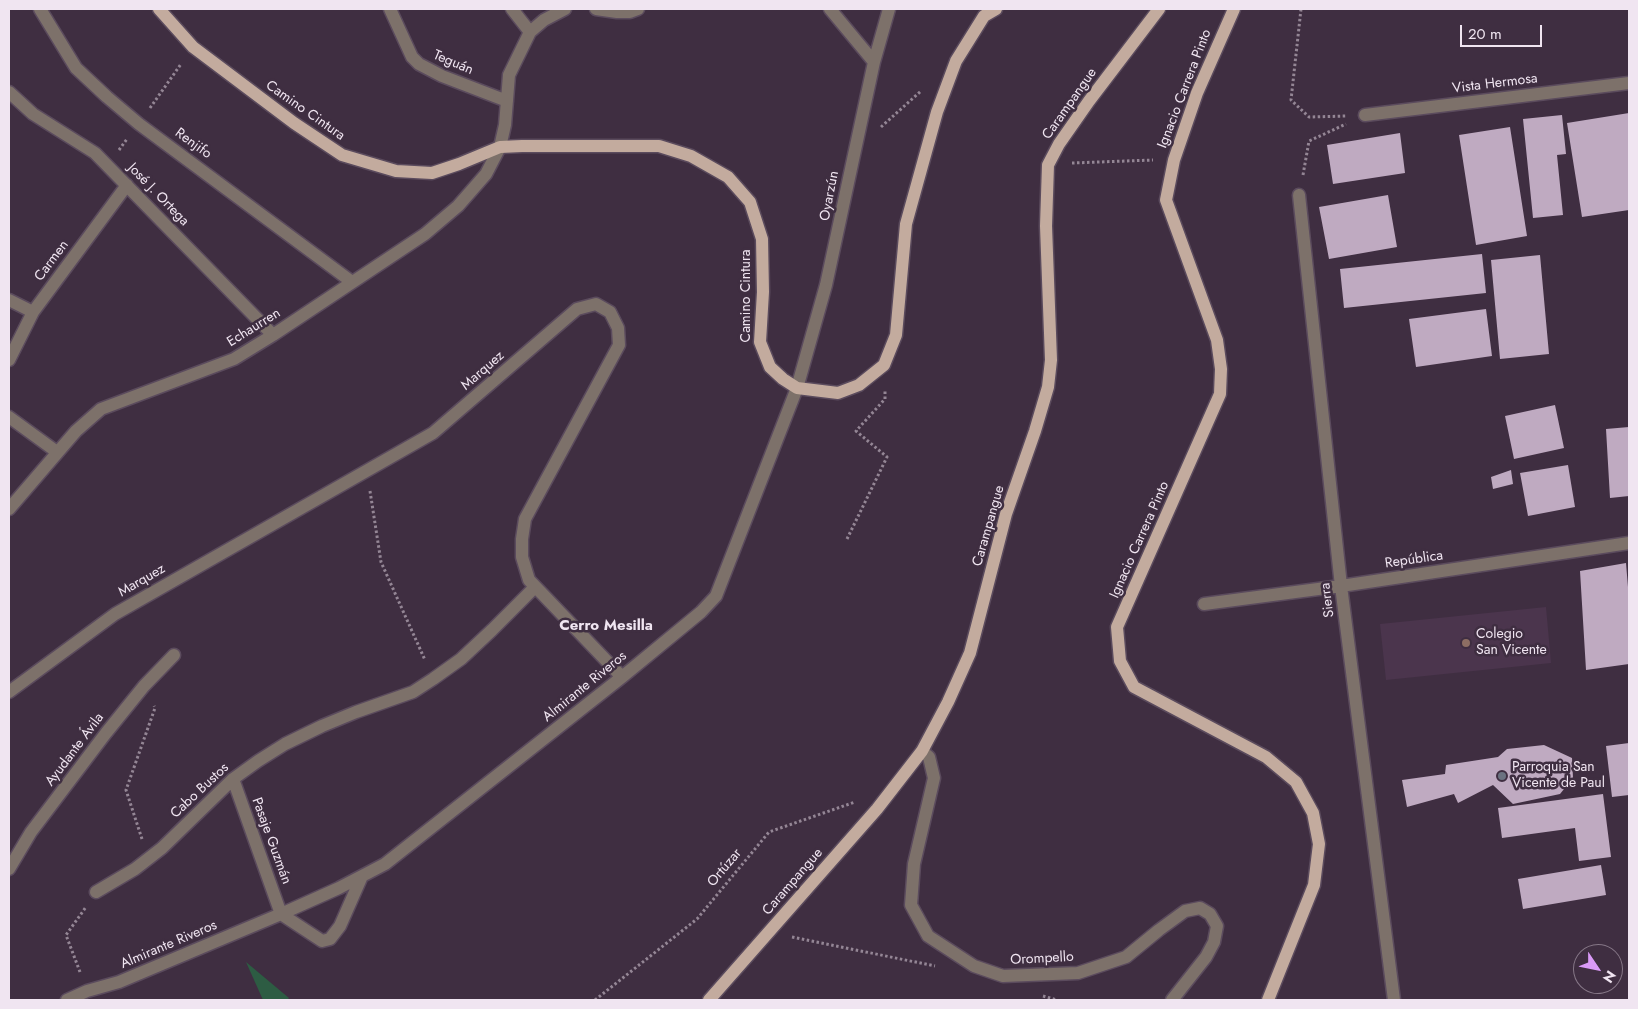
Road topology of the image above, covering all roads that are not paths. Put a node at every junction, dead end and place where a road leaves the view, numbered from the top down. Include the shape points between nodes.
1 (40, 9) edge
2 (159, 9) edge
3 (390, 9) edge
4 (512, 9) edge
5 (565, 9) edge
6 (598, 9) edge
7 (638, 9) edge
8 (830, 9) edge
9 (889, 9) edge
10 (996, 9) edge
11 (1159, 9) edge
12 (1234, 9) edge
13 (530, 32) junction
14 (874, 62) junction
15 (1629, 83) edge
16 (9, 92) edge
17 (507, 101) junction
18 (1365, 115) road end
19 (500, 147) junction
20 (127, 185) junction
21 (1300, 195) road end
22 (352, 282) junction
23 (9, 300) edge
24 (33, 312) junction
25 (273, 336) junction
26 (9, 360) edge
27 (797, 388) junction
28 (9, 417) edge
29 (57, 452) junction
30 (9, 509) edge
31 (1629, 544) edge
32 (1341, 586) junction
33 (535, 587) junction
34 (1204, 604) dead end
35 (174, 655) dead end
36 (622, 677) junction
37 (9, 692) edge
38 (922, 751) junction
39 (233, 779) junction
40 (9, 869) edge
41 (362, 876) junction
42 (96, 892) road end
43 (281, 914) junction
44 (67, 1000) edge
45 (709, 1000) edge
46 (1172, 1000) edge
47 (1268, 1000) edge
48 (1394, 1000) edge

1 - 22 street, Renjifo via 76,68 107,98
2 - 19 main road, Camino Cintura via 193,47 342,156 396,171 432,173
3 - 17 street, Teguán via 412,57 419,64
4 - 13 street
5 - 13 street
6 - 7 street via 630,12
8 - 14 street
9 - 14 street, Oyarzún
10 - 27 main road, Camino Cintura via 984,16 956,61 937,112 906,224 896,335 884,365 859,385 838,393
11 - 38 main road, Carampangue via 1089,101 1048,164 1046,226 1051,360 1048,386 1006,514 970,653
12 - 47 main road, Ignacio Carrera Pinto via 1197,93 1176,152 1166,200 1216,340 1220,394 1118,627 1120,661 1134,687 1266,757 1296,782 1313,812 1319,844 1314,885
13 - 17 street, Echaurren via 509,75
14 - 27 street, Oyarzún via 826,285
15 - 18 street, Vista Hermosa
16 - 20 street, José J. Ortega via 33,114 95,154
17 - 19 street, Echaurren via 506,125
19 - 22 street, Echaurren via 486,174 458,206 425,234
19 - 27 main road, Camino Cintura via 659,146 691,156 728,177 750,202 762,239 760,342 770,367 782,380
20 - 24 street, Carmen
20 - 25 street, José J. Ortega
21 - 32 street, Sierra
22 - 25 street, Echaurren
23 - 24 street
24 - 26 street, Carmen
25 - 29 street, Echaurren via 234,359 101,409
27 - 36 street, Almirante Riveros via 716,596
28 - 29 street
29 - 30 street, Echaurren
31 - 32 street, República
32 - 34 street, República
32 - 48 street, Sierra
33 - 36 street, Marquez
33 - 37 street, Marquez via 529,580 522,557 525,519 619,345 618,328 610,312 596,304 577,309 433,433 115,614
33 - 39 street, Cabo Bustos via 461,659 414,692 322,726 258,761
35 - 40 street, Ayudante Ávila via 106,733 31,832
36 - 41 street, Almirante Riveros via 385,864
38 - 45 main road, Carampangue via 877,810
38 - 46 street, Orompello via 929,758 934,778 914,864 911,905 928,936 974,966 1003,976 1078,973 1126,957 1185,912 1200,908 1210,914 1217,926 1214,942
39 - 42 street, Cabo Bustos via 162,848
39 - 43 street, Pasaje Guzmán
41 - 43 street, Almirante Riveros
41 - 43 street via 340,926 330,939 322,941
43 - 44 street, Almirante Riveros via 119,982

